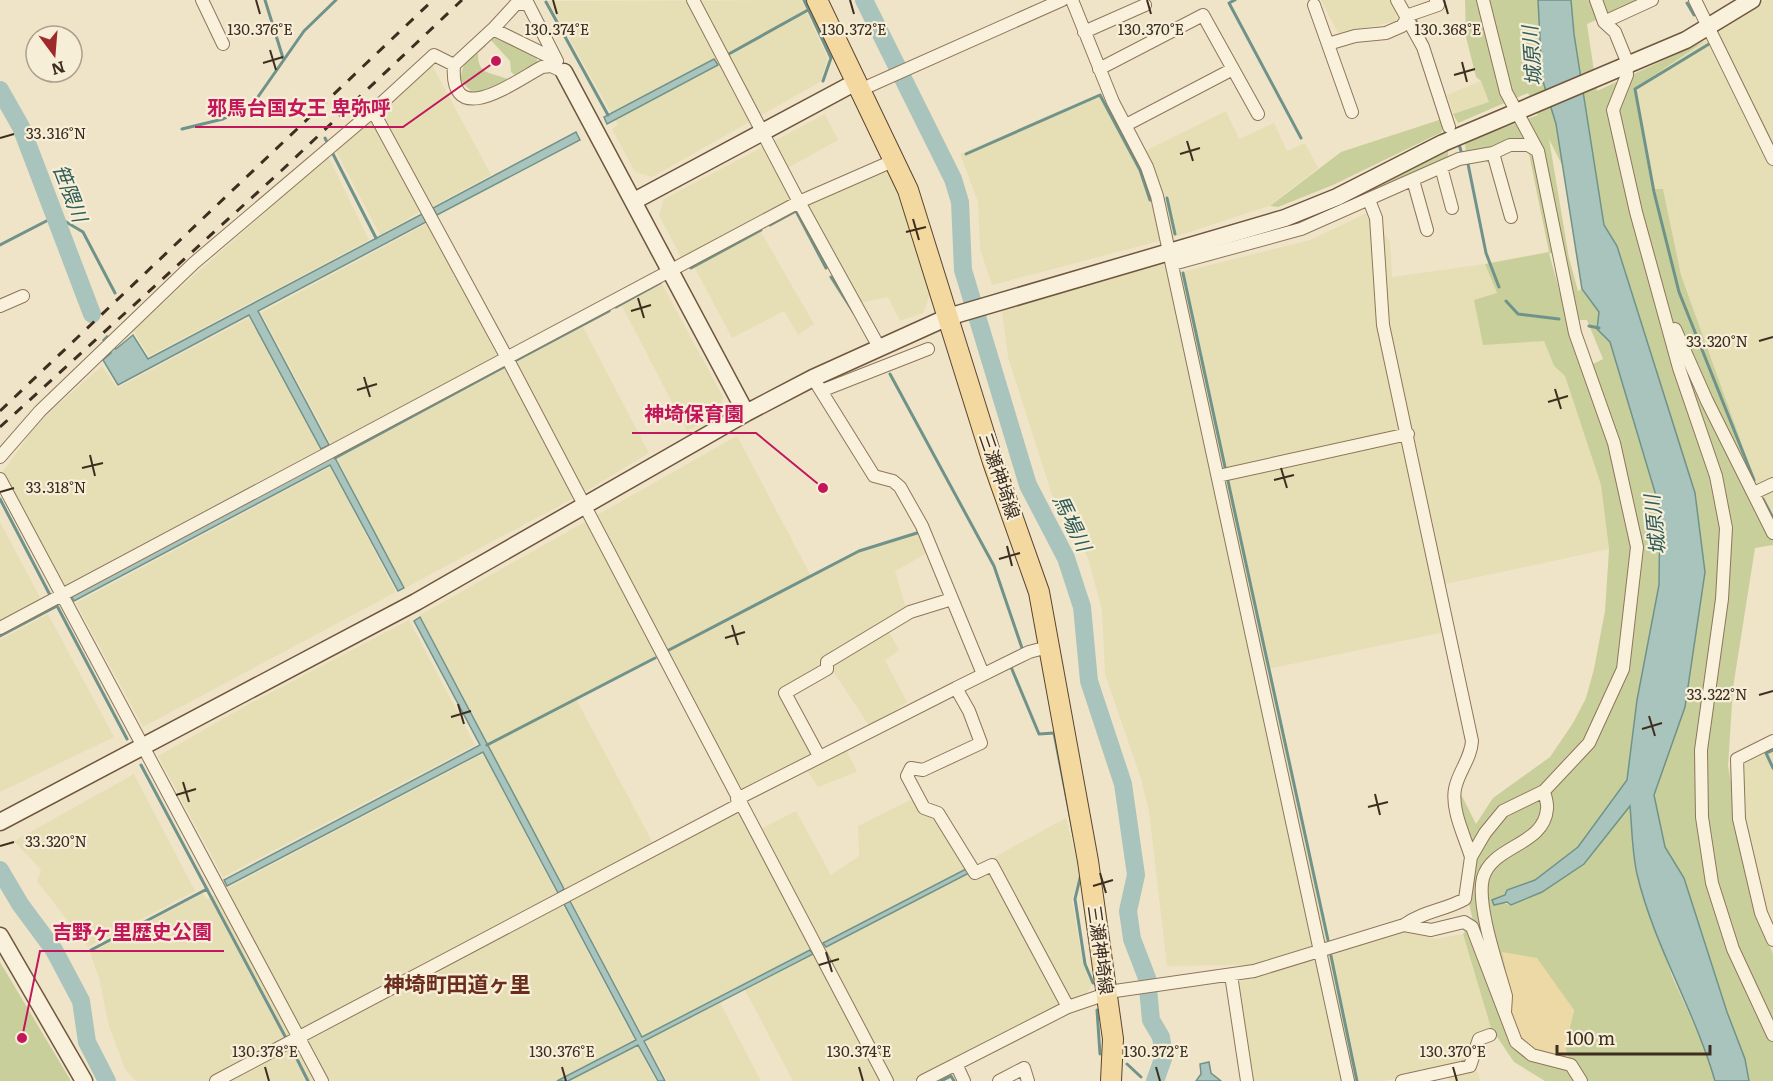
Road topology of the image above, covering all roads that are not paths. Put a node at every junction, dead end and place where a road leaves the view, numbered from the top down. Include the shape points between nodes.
1 (202, 0) edge
2 (693, 0) edge
3 (818, 0) edge
4 (1062, 0) edge
5 (1072, 0) edge
6 (1397, 0) edge
7 (1436, 0) edge
8 (1483, 0) edge
9 (1596, 0) edge
10 (1653, 0) edge
11 (1695, 0) edge
12 (1752, 0) edge
13 (532, 2) edge
14 (1145, 5) dead end
15 (1314, 5) dead end
16 (1410, 15) junction
17 (1604, 22) junction
18 (1709, 27) junction
19 (493, 29) junction
20 (1084, 32) junction
21 (223, 44) dead end
22 (1328, 44) junction
23 (454, 65) junction
24 (560, 66) junction
25 (1625, 67) junction
26 (1099, 69) junction
27 (1233, 69) junction
28 (858, 86) junction
29 (373, 111) junction
30 (1514, 111) junction
31 (1352, 112) dead end
32 (1257, 114) dead end
33 (1126, 124) junction
34 (1449, 127) dead end
35 (762, 132) junction
36 (1538, 151) junction
37 (1493, 153) junction
38 (1773, 159) edge
39 (895, 160) junction
40 (1440, 167) junction
41 (1413, 180) junction
42 (1369, 200) junction
43 (634, 201) junction
44 (799, 202) junction
45 (1452, 208) dead end
46 (1511, 218) dead end
47 (1427, 230) dead end
48 (1172, 258) junction
49 (670, 270) junction
50 (22, 297) dead end
51 (1662, 304) junction
52 (0, 306) edge
53 (955, 315) junction
54 (879, 347) junction
55 (928, 349) dead end
56 (507, 358) junction
57 (817, 385) junction
58 (746, 413) junction
59 (1408, 434) junction
60 (0, 457) edge
61 (1218, 476) junction
62 (0, 479) edge
63 (1773, 484) edge
64 (1754, 493) junction
65 (585, 507) junction
66 (1773, 533) edge
67 (56, 598) junction
68 (952, 599) junction
69 (0, 628) edge
70 (1048, 647) junction
71 (983, 674) junction
72 (956, 688) junction
73 (1773, 741) edge
74 (145, 746) junction
75 (819, 756) junction
76 (1544, 791) junction
77 (739, 802) junction
78 (0, 822) edge
79 (1471, 857) junction
80 (1404, 925) junction
81 (0, 936) edge
82 (1773, 940) edge
83 (1320, 951) junction
84 (1231, 975) junction
85 (1107, 995) junction
86 (1068, 1007) junction
87 (1504, 1015) junction
88 (1490, 1035) dead end
89 (1773, 1035) edge
90 (291, 1040) junction
91 (956, 1064) junction
92 (1443, 1077) edge
93 (1112, 1080) edge
94 (84, 1081) edge
95 (216, 1081) edge
96 (322, 1081) edge
97 (887, 1081) edge
98 (923, 1081) edge
99 (964, 1081) edge
100 (999, 1081) edge
101 (1028, 1081) edge
102 (1247, 1081) edge
103 (1348, 1081) edge
104 (1402, 1081) edge
105 (1581, 1081) edge

1 - 21 street
2 - 35 street
3 - 28 main road, 三瀬神埼線
4 - 28 street via 890,76
5 - 20 street
6 - 16 street
7 - 16 street via 1438,5
8 - 30 street
9 - 17 street
10 - 17 street
11 - 18 street
12 - 18 street
13 - 19 street via 516,4
13 - 24 street
14 - 20 street
15 - 22 street
16 - 22 street via 1402,26 1386,33 1354,36
16 - 34 street
17 - 25 street via 1615,32
18 - 25 street
18 - 38 street
19 - 23 street
19 - 24 street
20 - 26 street
22 - 31 street
23 - 24 street via 453,79 460,94 470,100 485,98 542,67
23 - 29 street via 434,55
24 - 43 street
25 - 30 street
25 - 51 street via 1627,75 1613,110
26 - 27 street via 1203,15
26 - 33 street
27 - 32 street
27 - 33 street
28 - 35 street
28 - 39 main road, 三瀬神埼線
29 - 56 street
29 - 60 street via 210,249 40,411
30 - 36 street
30 - 48 street via 1336,197
33 - 48 street via 1147,167
35 - 43 street
35 - 44 street
36 - 37 street via 1528,145 1510,145
36 - 76 street via 1575,333 1614,443 1637,547 1623,669 1589,743
37 - 40 street via 1457,154
37 - 46 street
39 - 44 street
39 - 53 main road, 三瀬神埼線
40 - 41 street
40 - 45 street
41 - 42 street
41 - 47 street
42 - 48 street via 1301,229
42 - 59 street via 1376,218 1383,325
43 - 49 street
44 - 49 street
44 - 54 street
48 - 53 street
48 - 61 street
49 - 56 street
49 - 58 street
50 - 52 street
51 - 64 street
51 - 89 street via 1716,476 1726,528 1722,598 1701,750 1702,817 1712,883 1733,949
53 - 54 street
53 - 70 main road, 三瀬神埼線 via 993,462 1039,592
54 - 57 street
55 - 57 street
56 - 65 street
56 - 67 street
57 - 58 street
57 - 68 street via 874,476 900,487 922,526
58 - 65 street
59 - 61 street
59 - 79 street via 1472,741 1454,800
61 - 83 street
62 - 67 street
63 - 64 street
64 - 66 street
65 - 74 street
65 - 77 street
67 - 69 street
67 - 74 street
68 - 71 street
68 - 75 street via 910,612 827,662 826,669 785,693
70 - 71 street
70 - 85 main road, 三瀬神埼線 via 1084,832
71 - 72 street
72 - 75 street
72 - 86 street via 981,743 923,770 911,768 907,776 924,808 938,813 975,873 992,865
73 - 82 street via 1737,759 1739,819 1761,913
74 - 78 street
74 - 90 street
75 - 77 street
76 - 79 street via 1503,811
76 - 87 street via 1547,810 1535,834 1497,857 1484,876 1480,896 1506,996
77 - 90 street
77 - 97 street
79 - 80 street via 1465,899 1421,914
80 - 83 street
80 - 87 street via 1431,930 1464,922 1472,927
81 - 94 street
83 - 84 street
83 - 103 street
84 - 85 street
84 - 102 street
85 - 86 street
85 - 93 main road, 三瀬神埼線 via 1113,1039
86 - 91 street
87 - 105 street via 1516,1042 1532,1055 1571,1065
88 - 92 street via 1479,1039 1470,1066
90 - 95 street
90 - 96 street
91 - 98 street
91 - 99 street
92 - 104 street
100 - 101 street via 1024,1068

